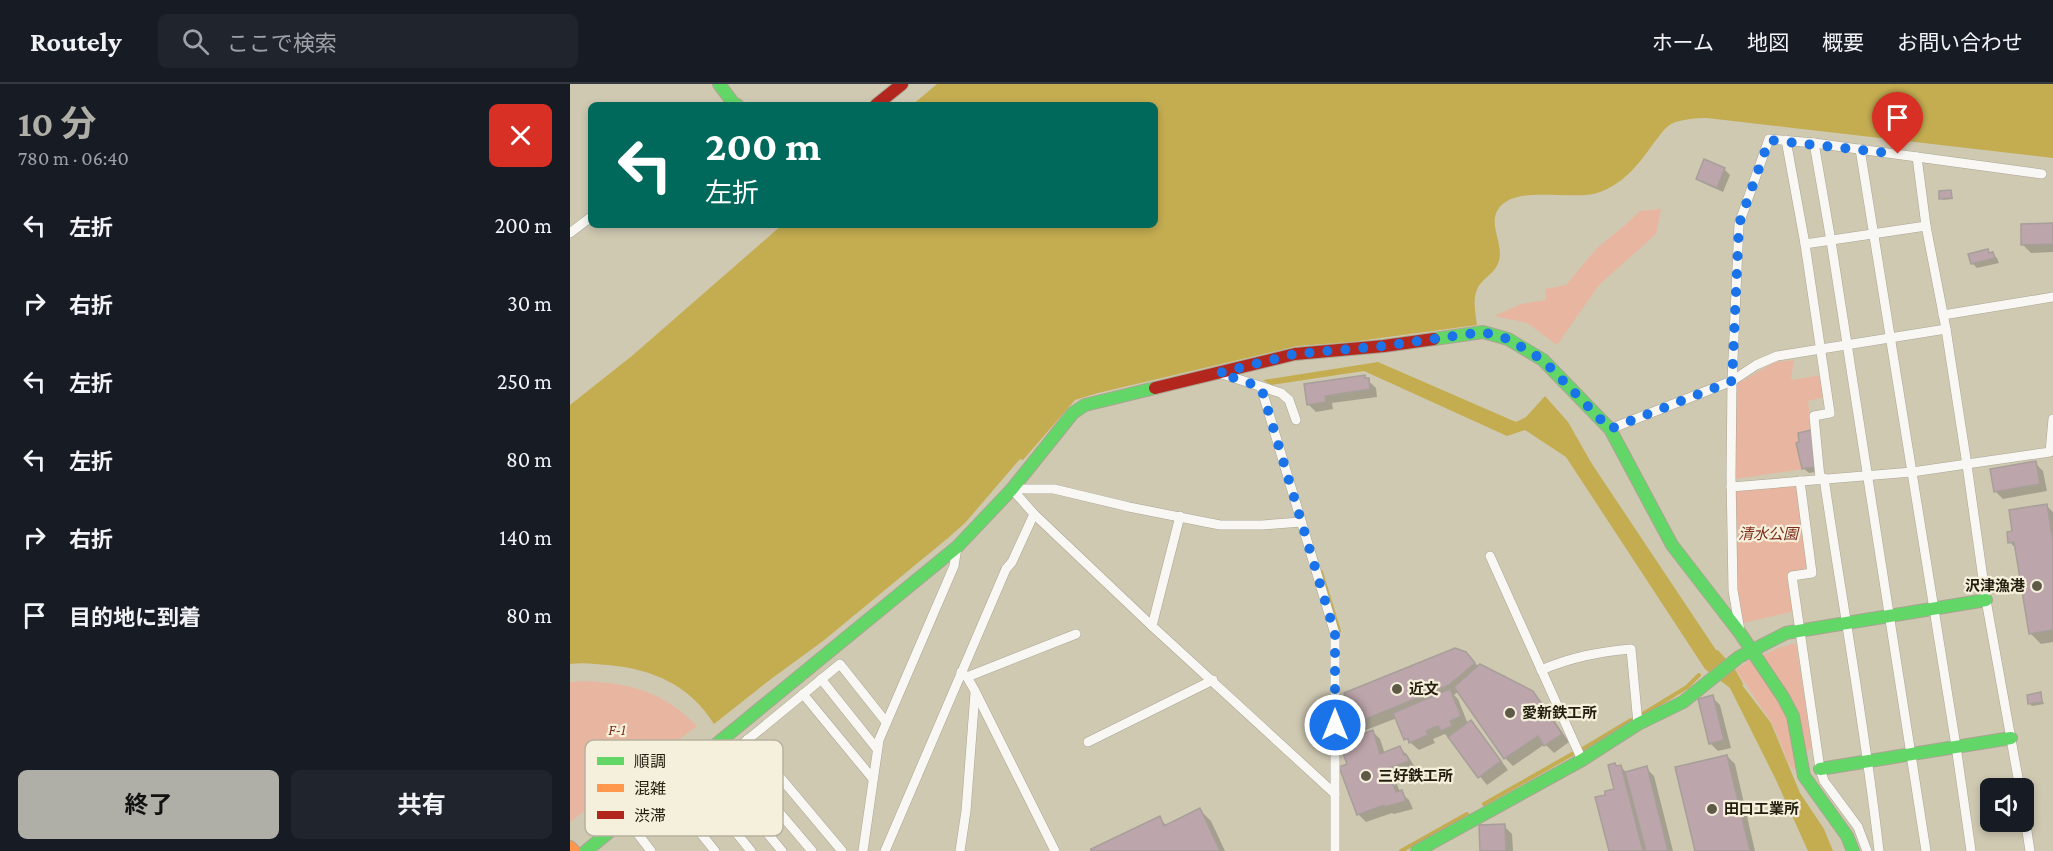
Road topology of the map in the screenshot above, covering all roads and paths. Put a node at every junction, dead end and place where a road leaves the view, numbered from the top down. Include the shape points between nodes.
1 (719, 84) edge
2 (902, 84) edge
3 (732, 102) edge
4 (880, 102) edge
5 (1786, 140) junction
6 (1814, 143) junction
7 (1860, 149) junction
8 (1917, 157) junction
9 (2042, 174) dead end
10 (588, 219) edge
11 (1926, 226) junction
12 (570, 233) edge
13 (1874, 235) junction
14 (1831, 240) junction
15 (1805, 244) junction
16 (2053, 297) edge
17 (1943, 315) junction
18 (1946, 329) junction
19 (1891, 338) junction
20 (1846, 345) junction
21 (1820, 350) junction
22 (1219, 373) junction
23 (1732, 381) junction
24 (1261, 387) junction
25 (2053, 419) edge
26 (1296, 420) dead end
27 (1610, 429) junction
28 (1967, 465) junction
29 (1912, 472) junction
30 (1868, 477) junction
31 (1822, 478) junction
32 (1800, 481) junction
33 (1731, 487) junction
34 (1012, 489) junction
35 (1034, 514) junction
36 (1180, 516) junction
37 (1301, 522) junction
38 (957, 547) junction
39 (1490, 556) dead end
40 (1986, 600) junction
41 (1934, 609) junction
42 (1888, 617) junction
43 (1845, 623) junction
44 (1152, 626) junction
45 (1799, 629) junction
46 (1740, 633) junction
47 (1076, 634) dead end
48 (1750, 650) junction
49 (1541, 670) junction
50 (964, 675) junction
51 (821, 679) junction
52 (1213, 680) junction
53 (975, 691) junction
54 (803, 694) junction
55 (886, 722) junction
56 (1638, 724) junction
57 (2011, 738) junction
58 (748, 739) edge
59 (720, 740) edge
60 (1088, 742) dead end
61 (1956, 746) junction
62 (877, 749) junction
63 (1911, 754) junction
64 (1582, 760) junction
65 (1869, 760) junction
66 (1820, 769) junction
67 (2018, 778) edge
68 (873, 779) junction
69 (783, 781) edge
70 (1335, 794) junction
71 (783, 817) edge
72 (2027, 832) edge
73 (604, 836) edge
74 (639, 836) edge
75 (703, 836) edge
76 (739, 836) edge
77 (770, 836) edge
78 (570, 847) edge
79 (574, 851) edge
80 (586, 851) edge
81 (651, 851) edge
82 (715, 851) edge
83 (751, 851) edge
84 (782, 851) edge
85 (812, 851) edge
86 (842, 851) edge
87 (863, 851) edge
88 (885, 851) edge
89 (960, 851) edge
90 (1055, 851) edge
91 (1335, 851) edge
92 (1417, 851) edge
93 (1853, 851) edge
94 (1867, 851) edge
95 (1879, 851) edge
96 (1926, 851) edge
97 (1971, 851) edge
98 (2030, 851) edge

1 - 3 street
2 - 4 street
5 - 6 street
5 - 15 street
5 - 23 street via 1769,140 1739,224
6 - 7 street
6 - 14 street
7 - 8 street
7 - 13 street
8 - 9 street
8 - 11 street
10 - 12 street
11 - 13 street
11 - 17 street
13 - 14 street
13 - 19 street
14 - 15 street
14 - 20 street
15 - 21 street
16 - 17 street
17 - 18 street
18 - 19 street
18 - 28 street
19 - 20 street
19 - 29 street
20 - 21 street
20 - 30 street
21 - 23 street via 1777,357
21 - 31 street via 1830,412 1814,416
22 - 24 street
22 - 27 street via 1295,354 1483,332 1508,339 1543,360
22 - 34 street via 1085,405 1072,413
23 - 27 street
23 - 33 street
24 - 26 street via 1281,393
24 - 37 street
25 - 28 street via 2050,452
27 - 46 street via 1672,545
28 - 29 street
28 - 40 street
29 - 30 street
29 - 41 street
30 - 31 street
30 - 42 street
31 - 32 street
31 - 43 street
32 - 33 street
32 - 45 street via 1812,573 1792,576
33 - 46 street via 1732,590
34 - 35 street
34 - 36 street via 1054,489
34 - 38 street
35 - 44 street
35 - 50 street via 1006,569
36 - 37 street via 1220,525
36 - 44 street
37 - 70 street via 1335,634
38 - 55 street via 954,566
38 - 59 street
39 - 49 street
40 - 41 street
40 - 57 street
41 - 42 street
41 - 61 street
42 - 43 street
42 - 63 street
43 - 45 street
43 - 65 street
44 - 52 street
45 - 48 street
45 - 66 street
46 - 48 street
47 - 50 street
48 - 56 street via 1683,702
48 - 93 street via 1793,716 1804,776 1847,836
49 - 56 street via 1596,652 1631,649
49 - 64 street
50 - 53 street
50 - 88 street
51 - 54 street
51 - 55 street via 840,664
51 - 62 street
52 - 60 street
52 - 70 street
53 - 89 street
53 - 90 street
54 - 58 street
54 - 68 street
55 - 62 street
56 - 64 street
57 - 61 street
57 - 67 street
61 - 63 street
61 - 97 street
62 - 68 street
63 - 65 street
63 - 96 street
64 - 92 street
65 - 66 street
65 - 95 street
66 - 94 street via 1824,781 1858,827
68 - 87 street
69 - 86 street
70 - 91 street
71 - 85 street
72 - 98 street
73 - 80 street
74 - 81 street
75 - 82 street
76 - 83 street
77 - 84 street
78 - 79 street

